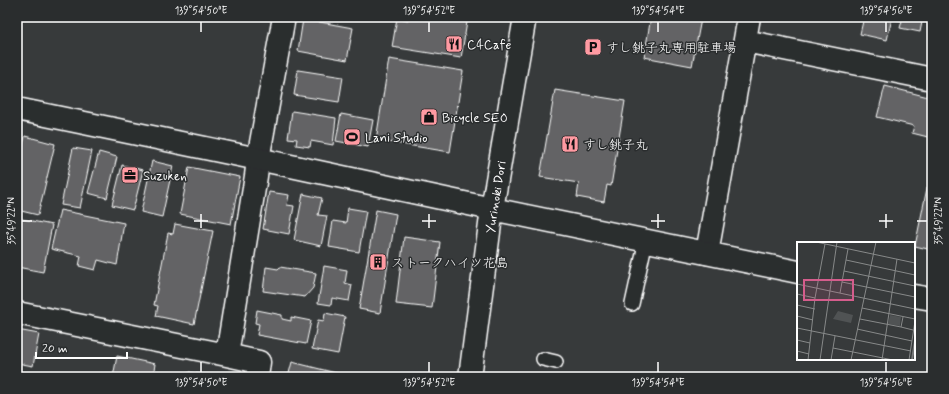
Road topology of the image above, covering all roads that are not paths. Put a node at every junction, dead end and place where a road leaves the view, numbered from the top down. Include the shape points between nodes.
1 (284, 17) edge
2 (525, 17) edge
3 (749, 17) edge
4 (745, 41) junction
5 (932, 79) edge
6 (17, 109) edge
7 (258, 159) junction
8 (492, 209) junction
9 (646, 240) junction
10 (707, 253) junction
11 (797, 272) edge
12 (915, 296) edge
13 (932, 300) edge
14 (632, 304) dead end
15 (17, 313) edge
16 (227, 355) junction
17 (543, 359) dead end
18 (556, 362) dead end
19 (257, 377) edge
20 (470, 377) edge

1 - 7 street
2 - 8 street, Yurinoki Dori
3 - 4 street
4 - 5 street
4 - 10 street
6 - 7 street
7 - 8 street
7 - 16 street
8 - 9 street
8 - 20 street, Yurinoki Dori
9 - 10 street
9 - 14 lane
10 - 11 street
12 - 13 street
15 - 16 street
16 - 19 street via 259,362
17 - 18 lane

